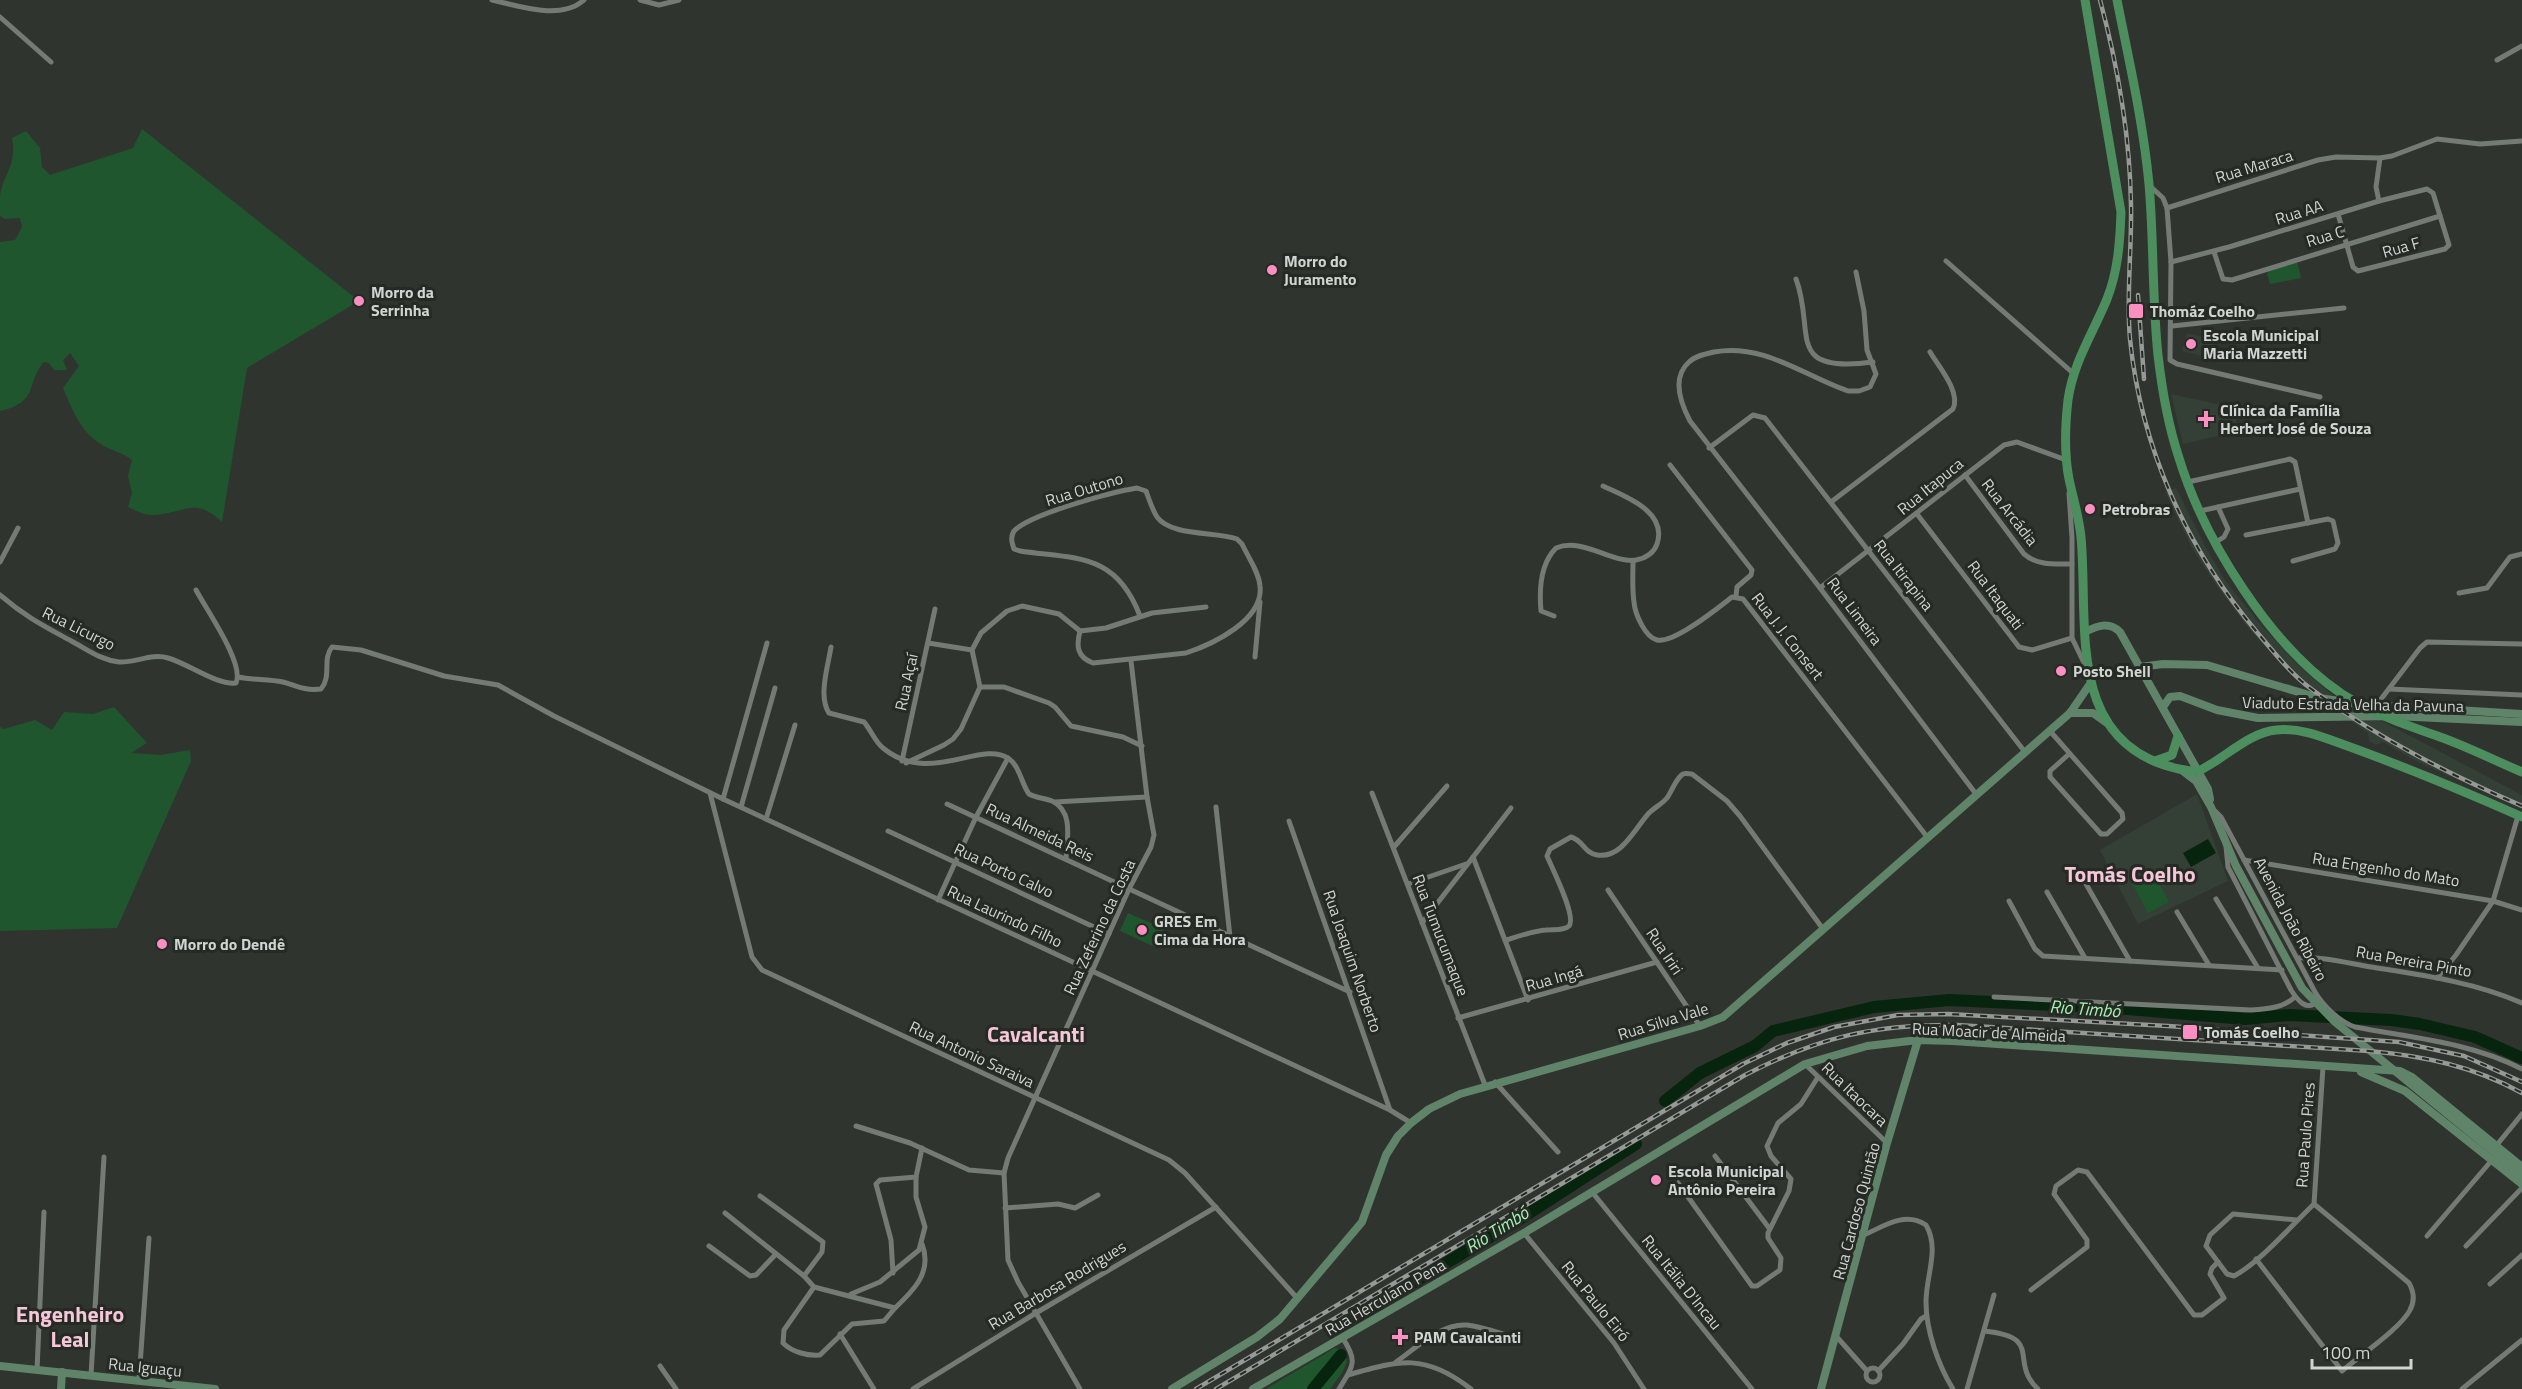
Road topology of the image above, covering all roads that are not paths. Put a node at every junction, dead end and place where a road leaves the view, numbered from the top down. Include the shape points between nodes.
1 (492, 0) edge
2 (584, 0) edge
3 (640, 0) edge
4 (679, 0) edge
5 (2085, 0) edge
6 (2117, 0) edge
7 (670, 2) edge
8 (0, 17) edge
9 (2522, 46) edge
10 (2497, 60) dead end
11 (51, 62) dead end
12 (2522, 141) edge
13 (2380, 158) junction
14 (2149, 185) junction
15 (2379, 201) junction
16 (2167, 208) junction
17 (2338, 214) junction
18 (2440, 216) junction
19 (2346, 243) junction
20 (2214, 252) junction
21 (1946, 261) dead end
22 (2171, 262) junction
23 (1856, 272) dead end
24 (1796, 279) dead end
25 (2344, 308) dead end
26 (2172, 326) junction
27 (1930, 352) dead end
28 (1873, 362) junction
29 (2074, 374) junction
30 (2320, 397) dead end
31 (1709, 448) junction
32 (2066, 460) junction
33 (1670, 465) dead end
34 (1965, 475) junction
35 (2069, 479) junction
36 (2188, 482) junction
37 (1603, 486) dead end
38 (2300, 489) junction
39 (1831, 502) junction
40 (2218, 507) junction
41 (2200, 511) junction
42 (1917, 514) junction
43 (2308, 523) junction
44 (18, 528) dead end
45 (2246, 535) dead end
46 (2216, 542) junction
47 (1868, 552) junction
48 (2522, 554) edge
49 (1634, 561) junction
50 (2293, 561) dead end
51 (0, 562) edge
52 (2072, 564) junction
53 (1821, 588) junction
54 (196, 590) dead end
55 (2459, 593) dead end
56 (0, 595) edge
57 (1736, 596) junction
58 (1260, 599) junction
59 (1206, 608) dead end
60 (934, 609) dead end
61 (1140, 616) junction
62 (1554, 616) dead end
63 (1080, 631) junction
64 (2085, 632) junction
65 (2072, 638) junction
66 (766, 643) dead end
67 (928, 643) junction
68 (2522, 644) edge
69 (831, 647) dead end
70 (972, 650) junction
71 (1255, 657) dead end
72 (1131, 661) junction
73 (2140, 667) junction
74 (2087, 669) junction
75 (238, 677) junction
76 (2090, 684) junction
77 (980, 687) junction
78 (775, 688) dead end
79 (2389, 689) junction
80 (2522, 695) edge
81 (2163, 707) junction
82 (2372, 710) junction
83 (2070, 713) junction
84 (2522, 714) edge
85 (2518, 722) edge
86 (2107, 723) junction
87 (795, 725) dead end
88 (2050, 731) junction
89 (2178, 736) junction
90 (1142, 746) junction
91 (2025, 752) junction
92 (2069, 754) junction
93 (1008, 758) junction
94 (2155, 761) junction
95 (904, 762) junction
96 (2179, 769) junction
97 (2198, 771) junction
98 (2522, 772) edge
99 (1447, 786) dead end
100 (710, 792) junction
101 (1372, 793) dead end
102 (1976, 794) junction
103 (1147, 798) junction
104 (723, 799) junction
105 (1055, 802) junction
106 (947, 804) dead end
107 (741, 807) junction
108 (1216, 807) dead end
109 (2211, 807) junction
110 (1511, 808) dead end
111 (2520, 816) edge
112 (976, 817) junction
113 (766, 819) junction
114 (1289, 821) dead end
115 (888, 831) dead end
116 (1928, 838) junction
117 (2226, 846) junction
118 (1394, 847) junction
119 (1473, 857) junction
120 (1066, 859) junction
121 (2244, 860) junction
122 (956, 862) junction
123 (1468, 864) junction
124 (2082, 877) dead end
125 (1408, 884) junction
126 (1129, 889) junction
127 (1608, 890) dead end
128 (2047, 892) dead end
129 (2216, 899) dead end
130 (938, 900) junction
131 (2493, 900) junction
132 (2009, 901) dead end
133 (2522, 910) edge
134 (2177, 912) dead end
135 (1422, 923) junction
136 (1823, 929) junction
137 (1109, 934) junction
138 (1230, 937) junction
139 (1506, 940) junction
140 (2085, 958) junction
141 (2298, 958) junction
142 (2130, 961) junction
143 (1657, 962) junction
144 (2209, 965) junction
145 (2258, 968) junction
146 (2282, 970) junction
147 (1092, 971) junction
148 (2437, 978) junction
149 (1350, 992) junction
150 (1994, 997) dead end
151 (2295, 997) junction
152 (2319, 999) junction
153 (1528, 1000) junction
154 (2522, 1003) edge
155 (1458, 1018) junction
156 (1700, 1026) junction
157 (1918, 1040) junction
158 (1805, 1064) junction
159 (2323, 1067) junction
160 (2350, 1069) junction
161 (2522, 1069) edge
162 (1818, 1077) junction
163 (1495, 1082) junction
164 (1485, 1085) junction
165 (1036, 1099) junction
166 (1390, 1110) junction
167 (2522, 1114) edge
168 (1411, 1123) junction
169 (856, 1126) dead end
170 (1887, 1143) junction
171 (2496, 1146) junction
172 (922, 1148) junction
173 (1558, 1152) dead end
174 (1715, 1156) dead end
175 (104, 1157) dead end
176 (2492, 1160) junction
177 (2522, 1167) edge
178 (1004, 1173) junction
179 (2522, 1175) edge
180 (916, 1177) junction
181 (1678, 1183) dead end
182 (2522, 1186) edge
183 (1592, 1192) junction
184 (1098, 1195) dead end
185 (760, 1197) dead end
186 (2314, 1204) junction
187 (1216, 1207) junction
188 (1005, 1209) junction
189 (44, 1212) dead end
190 (725, 1213) dead end
191 (2297, 1220) junction
192 (1769, 1228) junction
193 (1524, 1233) junction
194 (1864, 1235) junction
195 (2427, 1236) dead end
196 (149, 1238) dead end
197 (922, 1244) junction
198 (709, 1246) dead end
199 (2466, 1246) dead end
200 (776, 1254) junction
201 (2522, 1255) edge
202 (2256, 1259) junction
203 (2218, 1262) junction
204 (893, 1273) junction
205 (804, 1276) junction
206 (2490, 1284) dead end
207 (814, 1287) junction
208 (2031, 1290) dead end
209 (1994, 1294) dead end
210 (849, 1295) junction
211 (1297, 1298) junction
212 (895, 1308) junction
213 (1036, 1313) junction
214 (1926, 1316) junction
215 (1984, 1331) junction
216 (840, 1334) junction
217 (1836, 1336) junction
218 (1342, 1337) junction
219 (1514, 1337) dead end
220 (2522, 1340) edge
221 (1396, 1362) junction
222 (0, 1366) edge
223 (660, 1366) dead end
224 (37, 1370) junction
225 (1867, 1371) junction
226 (1878, 1371) junction
227 (62, 1372) junction
228 (91, 1375) junction
229 (1348, 1375) junction
230 (139, 1380) junction
231 (1873, 1382) junction
232 (61, 1386) edge
233 (210, 1389) edge
234 (215, 1389) edge
235 (676, 1389) edge
236 (874, 1389) edge
237 (913, 1389) edge
238 (1080, 1389) edge
239 (1172, 1389) edge
240 (1253, 1389) edge
241 (1339, 1389) edge
242 (1471, 1389) edge
243 (1644, 1389) edge
244 (1752, 1389) edge
245 (1821, 1389) edge
246 (1874, 1389) edge
247 (1953, 1389) edge
248 (1967, 1389) edge
249 (2038, 1389) edge
250 (2462, 1389) edge

1 - 2 street via 551,10 572,9
3 - 7 street via 659,5
4 - 7 street
5 - 29 main road via 2118,188 2120,235 2114,279
6 - 14 main road via 2139,109
8 - 11 street
9 - 10 street
12 - 13 street, Rua Maraca via 2480,144 2437,139
13 - 15 street via 2376,187
13 - 16 street, Rua Maraca via 2318,160
14 - 16 street via 2163,198
14 - 36 main road via 2158,355 2171,432
15 - 17 street, Rua AA
15 - 18 street, Rua AA via 2430,190
16 - 22 street
17 - 19 street
17 - 20 street, Rua AA
18 - 19 street, Rua C
18 - 19 street, Rua F via 2448,237 2445,249 2363,272 2353,267
19 - 20 street, Rua C via 2232,280 2223,279
20 - 22 street, Rua AA
21 - 29 street
22 - 26 street
23 - 28 street via 1867,351
24 - 28 street via 1810,349 1834,364
25 - 26 street
26 - 30 street via 2172,362
27 - 39 street via 1953,392 1953,409
28 - 31 street, Rua Limeira via 1873,384 1864,390 1848,391 1771,357 1742,351 1716,352 1692,359 1680,375 1679,397
29 - 32 main road via 2066,421
31 - 39 street, Rua Itirapina via 1750,417 1761,416
31 - 53 street, Rua Limeira
32 - 34 street, Rua Itapuca via 2011,442
32 - 35 main road
33 - 57 street via 1752,570 1737,587
34 - 42 street, Rua Itapuca
34 - 52 street, Rua Arcádia via 2031,560
35 - 52 street
35 - 64 main road via 2081,537
36 - 38 street via 2290,459 2295,462
36 - 41 main road
37 - 49 street via 1642,505 1656,524 1655,548 1645,558
38 - 40 street
38 - 43 street
39 - 47 street, Rua Itirapina
40 - 41 street
40 - 46 street via 2228,529
41 - 46 main road
42 - 47 street, Rua Itapuca
42 - 65 street, Rua Itaquati via 2019,647 2032,650
43 - 45 street
43 - 50 street via 2333,521 2338,546
44 - 51 street
46 - 82 main road via 2245,592 2294,655 2344,696
47 - 53 street, Rua Itapuca
47 - 91 street, Rua Itirapina
48 - 55 street via 2510,556 2487,588
49 - 57 street, Rua J. J. Consert via 1634,605 1652,638 1673,637
49 - 62 street via 1570,545 1556,548 1545,564 1540,591 1541,611
52 - 65 street
53 - 102 street, Rua Limeira
54 - 75 street via 234,657
56 - 75 street, Rua Licurgo via 32,621 102,658 129,662 164,657 229,683 236,683
57 - 116 street, Rua J. J. Consert via 1743,599
58 - 61 street, Rua Outono via 1259,579 1242,544 1231,537 1167,524 1159,519 1143,488 1075,504 1016,530 1012,536 1014,549 1076,557 1102,567 1129,594
58 - 71 street
58 - 72 street via 1238,627 1200,648
59 - 61 street
60 - 67 street, Rua Açaí
61 - 63 street via 1106,628
63 - 70 street via 1059,614 1013,607 976,638
63 - 72 street via 1079,652 1088,661
64 - 73 main road, Avenida João Ribeiro via 2103,625 2115,627
64 - 74 main road
65 - 74 street
66 - 104 street
67 - 70 street
67 - 95 street, Rua Açaí
68 - 79 street via 2427,642
69 - 95 street via 826,710 834,716 864,722 882,747
70 - 77 street
72 - 90 street, Rua Zeferino da Costa
73 - 81 main road, Avenida João Ribeiro
73 - 84 main road, Viaduto Estrada Velha da Pavuna via 2207,665 2319,698 2351,703
74 - 76 main road
75 - 100 street, Rua Laurindo Filho via 281,681 306,691 321,689 326,683 327,653 332,647 361,650 444,676 498,685 588,734
76 - 83 main road, Rua Silva Vale
76 - 86 main road
77 - 90 street via 1004,687 1049,703 1071,726 1123,737
77 - 95 street via 962,729 953,739
78 - 107 street
79 - 80 street
79 - 82 street
81 - 85 main road, Viaduto Estrada Velha da Pavuna via 2170,698 2180,696 2237,715 2259,718 2394,716
81 - 89 main road, Avenida João Ribeiro
82 - 98 main road
83 - 86 main road via 2093,713
83 - 88 main road, Rua Silva Vale
86 - 94 main road via 2132,748
87 - 113 street
88 - 91 main road, Rua Silva Vale
88 - 92 street
89 - 94 main road via 2172,754
89 - 97 main road, Avenida João Ribeiro
90 - 103 street, Rua Zeferino da Costa
91 - 102 main road, Rua Silva Vale
92 - 92 street via 2123,815 2107,834 2101,834 2050,777 2050,771
93 - 95 street via 989,754 958,761
93 - 105 street via 1029,794
93 - 112 street
94 - 96 main road
96 - 97 main road
96 - 109 main road, Avenida João Ribeiro via 2196,781
97 - 109 main road, Avenida João Ribeiro via 2208,789
97 - 111 main road via 2260,734 2293,730 2379,758
99 - 118 street
100 - 104 street, Rua Laurindo Filho
100 - 165 street, Rua Antonio Saraiva via 756,965
101 - 118 street, Rua Tumucumaque
102 - 116 main road, Rua Silva Vale
103 - 105 street
103 - 126 street, Rua Zeferino da Costa via 1154,835
104 - 107 street, Rua Laurindo Filho
105 - 120 street via 1062,807 1067,824
106 - 112 street, Rua Almeida Reis
107 - 113 street, Rua Laurindo Filho
108 - 138 street
109 - 117 main road, Avenida João Ribeiro
109 - 121 street, Avenida João Ribeiro via 2221,817
110 - 119 street
111 - 131 street
112 - 120 street, Rua Almeida Reis
112 - 122 street
113 - 130 street, Rua Laurindo Filho
114 - 149 street, Rua Joaquim Norberto
115 - 122 street, Rua Porto Calvo
116 - 136 main road, Rua Silva Vale
117 - 146 street via 2228,867
117 - 179 main road, Avenida João Ribeiro via 2292,972 2317,1006
118 - 125 street, Rua Tumucumaque
119 - 123 street
119 - 139 street
120 - 126 street, Rua Almeida Reis
121 - 131 street, Rua Engenho do Mato
121 - 141 street, Avenida João Ribeiro
122 - 130 street
122 - 137 street, Rua Porto Calvo
123 - 125 street
123 - 135 street
124 - 142 street
125 - 135 street, Rua Tumucumaque
126 - 137 street, Rua Zeferino da Costa
126 - 138 street, Rua Almeida Reis
127 - 143 street, Rua Iriri
128 - 140 street
129 - 145 street
130 - 147 street, Rua Laurindo Filho
131 - 133 street, Rua Engenho do Mato
131 - 148 street
132 - 140 street via 2038,954
134 - 144 street
135 - 155 street, Rua Tumucumaque
136 - 139 street via 1727,801 1692,774 1683,774 1665,800 1614,852 1601,856 1590,853 1571,837 1550,849 1547,856 1570,913 1570,923 1568,927
136 - 156 main road, Rua Silva Vale via 1728,1012
137 - 147 street, Rua Zeferino da Costa
138 - 149 street, Rua Almeida Reis
139 - 153 street
140 - 142 street
141 - 148 street, Rua Pereira Pinto
141 - 152 street, Avenida João Ribeiro
142 - 144 street
143 - 153 street, Rua Ingá
143 - 156 street, Rua Iriri
144 - 145 street
145 - 146 street
146 - 151 street
147 - 165 street, Rua Zeferino da Costa
147 - 166 street, Rua Laurindo Filho
148 - 154 street, Rua Pereira Pinto
149 - 166 street, Rua Joaquim Norberto
150 - 151 street via 2251,1010 2279,1006
151 - 152 street via 2307,1006
152 - 161 street, Avenida João Ribeiro via 2346,1023 2362,1029 2450,1043
153 - 155 street, Rua Ingá
155 - 164 street, Rua Tumucumaque
156 - 163 main road, Rua Silva Vale
157 - 158 main road, Rua Moacir de Almeida via 1867,1046
157 - 159 main road, Rua Moacir de Almeida
157 - 170 main road, Rua Cardoso Quintão
158 - 162 street, Rua Itaocara
158 - 183 main road, Rua Moacir de Almeida
159 - 160 main road, Rua Moacir de Almeida
159 - 186 street, Rua Paulo Pires
160 - 171 main road via 2405,1073
160 - 176 main road via 2405,1091
162 - 170 street, Rua Itaocara
162 - 192 street via 1801,1104 1778,1123 1768,1142 1768,1151 1791,1179
163 - 164 main road, Rua Silva Vale
163 - 173 street
164 - 168 main road, Rua Silva Vale via 1443,1101
165 - 178 street, Rua Zeferino da Costa
165 - 187 street, Rua Antonio Saraiva via 1170,1160
166 - 168 street, Rua Laurindo Filho
167 - 171 street
168 - 211 main road, Rua Silva Vale via 1386,1155 1362,1222
169 - 172 street
170 - 194 main road, Rua Cardoso Quintão
171 - 177 main road
172 - 178 street via 969,1170
172 - 180 street
174 - 192 street
175 - 228 street
176 - 182 main road
176 - 195 street
178 - 188 street, Rua Zeferino da Costa
180 - 197 street via 916,1197 925,1227
180 - 204 street via 880,1179 876,1184 891,1240
181 - 192 street via 1752,1286 1782,1265 1768,1238
182 - 199 street
183 - 193 main road, Rua Herculano Pena
183 - 244 street, Rua Itália D'Incau
184 - 188 street via 1075,1208 1058,1204
185 - 205 street via 823,1242 822,1252
186 - 191 street, Rua Paulo Pires
186 - 202 street, Rua Paulo Pires via 2409,1283 2413,1303 2406,1317 2342,1371
187 - 211 street, Rua Antonio Saraiva
187 - 213 street, Rua Barbosa Rodrigues
188 - 213 street, Rua Zeferino da Costa via 1008,1260
189 - 224 street
190 - 200 street
191 - 202 street, Rua Paulo Pires
191 - 203 street via 2233,1214 2206,1243
193 - 218 main road, Rua Herculano Pena
193 - 243 street, Rua Paulo Eiró via 1614,1344
194 - 214 street via 1903,1219 1926,1225 1932,1243
194 - 217 main road, Rua Cardoso Quintão
196 - 230 street
197 - 204 street
197 - 212 street via 925,1262 921,1281
198 - 200 street via 750,1276 756,1275
200 - 205 street
201 - 206 street
202 - 203 street, Rua Paulo Pires via 2238,1274 2227,1274
203 - 208 street via 2210,1274 2224,1298 2196,1316 2087,1172 2078,1170 2056,1186 2054,1194 2087,1240 2087,1247
204 - 210 street
205 - 207 street
207 - 210 street
207 - 216 street via 784,1330 783,1343 801,1353 820,1354
209 - 215 street
210 - 212 street
211 - 239 main road, Rua Silva Vale via 1280,1319 1257,1337
212 - 216 street via 884,1321 852,1324
213 - 237 street, Rua Barbosa Rodrigues
213 - 238 street, Rua Zeferino da Costa
214 - 226 street
214 - 247 street via 1942,1368
215 - 248 street
215 - 249 street via 2015,1338 2024,1354 2025,1372
216 - 236 street
217 - 225 street
217 - 245 main road, Rua Cardoso Quintão
218 - 229 street via 1353,1357
218 - 240 main road, Rua Herculano Pena
219 - 221 street via 1470,1326 1454,1327
220 - 250 street
221 - 229 street
221 - 242 street via 1432,1365
222 - 224 main road, Rua Iguaçu
223 - 235 street
224 - 227 main road, Rua Iguaçu
225 - 226 street
225 - 231 street via 1867,1378
226 - 231 street via 1879,1378
227 - 228 main road, Rua Iguaçu
227 - 232 main road
228 - 230 main road, Rua Iguaçu
229 - 241 street
230 - 233 main road, Rua Iguaçu
231 - 246 street
233 - 234 main road, Rua Iguaçu

